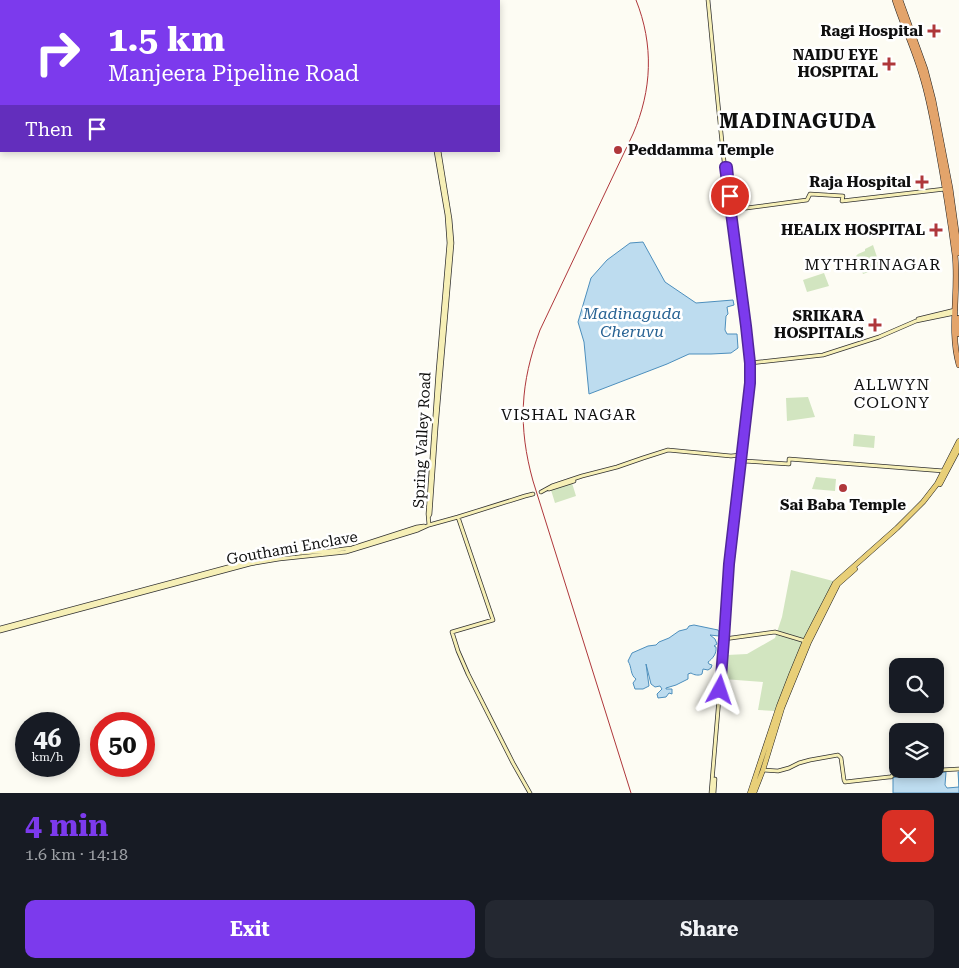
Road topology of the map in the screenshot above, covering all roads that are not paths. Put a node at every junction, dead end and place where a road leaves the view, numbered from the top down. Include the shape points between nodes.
1 (710, 0) edge
2 (895, 0) edge
3 (900, 0) edge
4 (438, 152) edge
5 (726, 167) junction
6 (946, 189) junction
7 (732, 210) junction
8 (953, 225) junction
9 (959, 253) edge
10 (957, 314) edge
11 (959, 334) edge
12 (750, 363) junction
13 (959, 365) edge
14 (959, 441) edge
15 (959, 448) edge
16 (741, 455) junction
17 (731, 456) junction
18 (744, 461) junction
19 (737, 462) junction
20 (944, 470) junction
21 (541, 492) dead end
22 (532, 494) dead end
23 (738, 500) junction
24 (458, 518) junction
25 (429, 524) junction
26 (815, 626) junction
27 (0, 630) edge
28 (725, 639) junction
29 (805, 641) junction
30 (959, 769) edge
31 (760, 770) junction
32 (944, 770) edge
33 (889, 778) edge
34 (530, 793) edge
35 (712, 793) edge
36 (750, 793) edge
37 (754, 793) edge

1 - 5 street
2 - 6 highway via 922,76
3 - 8 highway via 928,77 950,188
4 - 25 street, Spring Valley Road via 452,243
5 - 7 street
5 - 12 street
6 - 7 street via 842,201 842,196 810,194 807,200
6 - 8 highway
7 - 12 street
8 - 9 highway
8 - 10 highway
10 - 11 highway
10 - 12 street via 916,321 879,337 822,354
10 - 13 highway via 954,343
12 - 16 street
12 - 18 street via 752,382
14 - 20 main road
15 - 26 main road via 939,486 925,504 838,584
16 - 17 street
16 - 19 street
17 - 19 street
17 - 21 street via 668,450
18 - 20 street via 789,464 790,459
18 - 23 street
19 - 23 street
20 - 26 main road via 917,508 836,581
22 - 24 street, Gouthami Enclave
23 - 28 street
24 - 25 street, Gouthami Enclave
24 - 34 street via 493,620 452,632 468,674
25 - 27 street, Gouthami Enclave via 352,548 257,559
26 - 29 main road
26 - 31 main road
28 - 29 street via 775,632
28 - 35 street
29 - 31 main road via 784,692
30 - 32 street
31 - 33 street via 784,769 838,755 845,782
31 - 36 main road
31 - 37 main road

